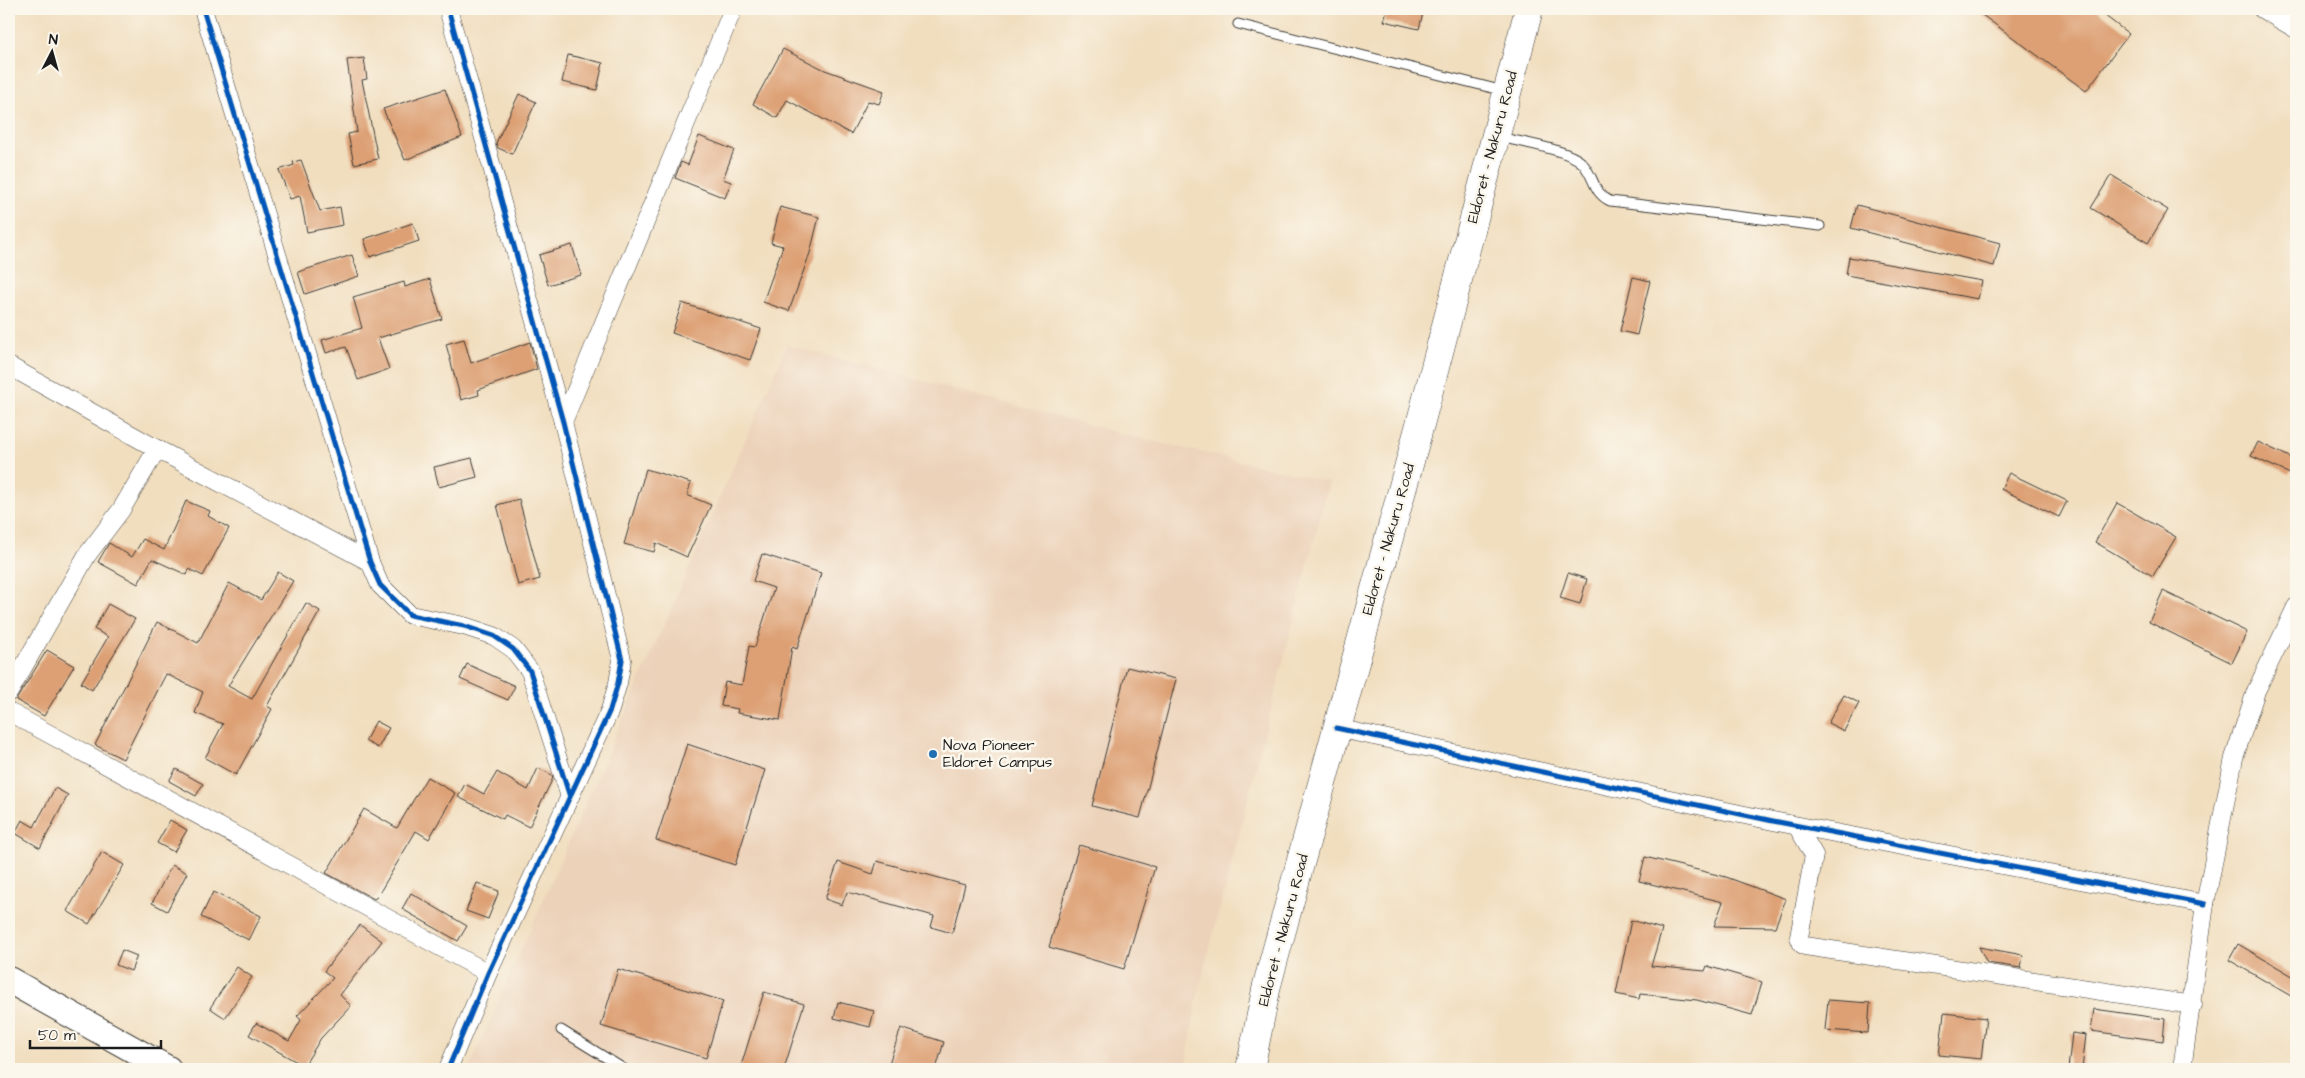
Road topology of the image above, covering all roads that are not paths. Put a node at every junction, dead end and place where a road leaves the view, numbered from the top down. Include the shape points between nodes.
1 (203, 9) edge
2 (448, 9) edge
3 (733, 9) edge
4 (1528, 9) edge
5 (2262, 9) edge
6 (1238, 24) dead end
7 (2296, 29) edge
8 (1507, 91) junction
9 (1496, 136) junction
10 (1820, 226) dead end
11 (9, 366) edge
12 (563, 422) junction
13 (157, 449) junction
14 (370, 562) junction
15 (2296, 607) edge
16 (9, 692) edge
17 (9, 712) edge
18 (1336, 728) junction
19 (570, 797) junction
20 (1798, 826) junction
21 (2205, 904) junction
22 (488, 973) junction
23 (9, 980) edge
24 (2193, 1005) junction
25 (561, 1030) dead end
26 (168, 1069) edge
27 (448, 1069) edge
28 (624, 1069) edge
29 (1250, 1069) edge
30 (2182, 1069) edge

1 - 14 street
2 - 12 street
3 - 12 street
4 - 8 highway, Eldoret - Nakuru Road
5 - 7 street
6 - 8 lane
8 - 9 highway, Eldoret - Nakuru Road
9 - 10 lane via 1568,154 1583,162 1600,196 1610,201
9 - 18 highway, Eldoret - Nakuru Road
11 - 13 street
12 - 19 street via 622,660 610,710
13 - 14 street
13 - 16 street via 121,510 87,555
14 - 19 street via 380,586 410,615 464,626 494,636 513,649 530,671
15 - 21 street via 2256,691 2240,737
17 - 22 street
18 - 20 street
18 - 29 highway, Eldoret - Nakuru Road via 1267,984
19 - 22 street
20 - 21 street
20 - 24 street via 1814,855 1800,932 1800,941 1805,946
21 - 24 street
22 - 27 street
23 - 26 street
24 - 30 street
25 - 28 lane

